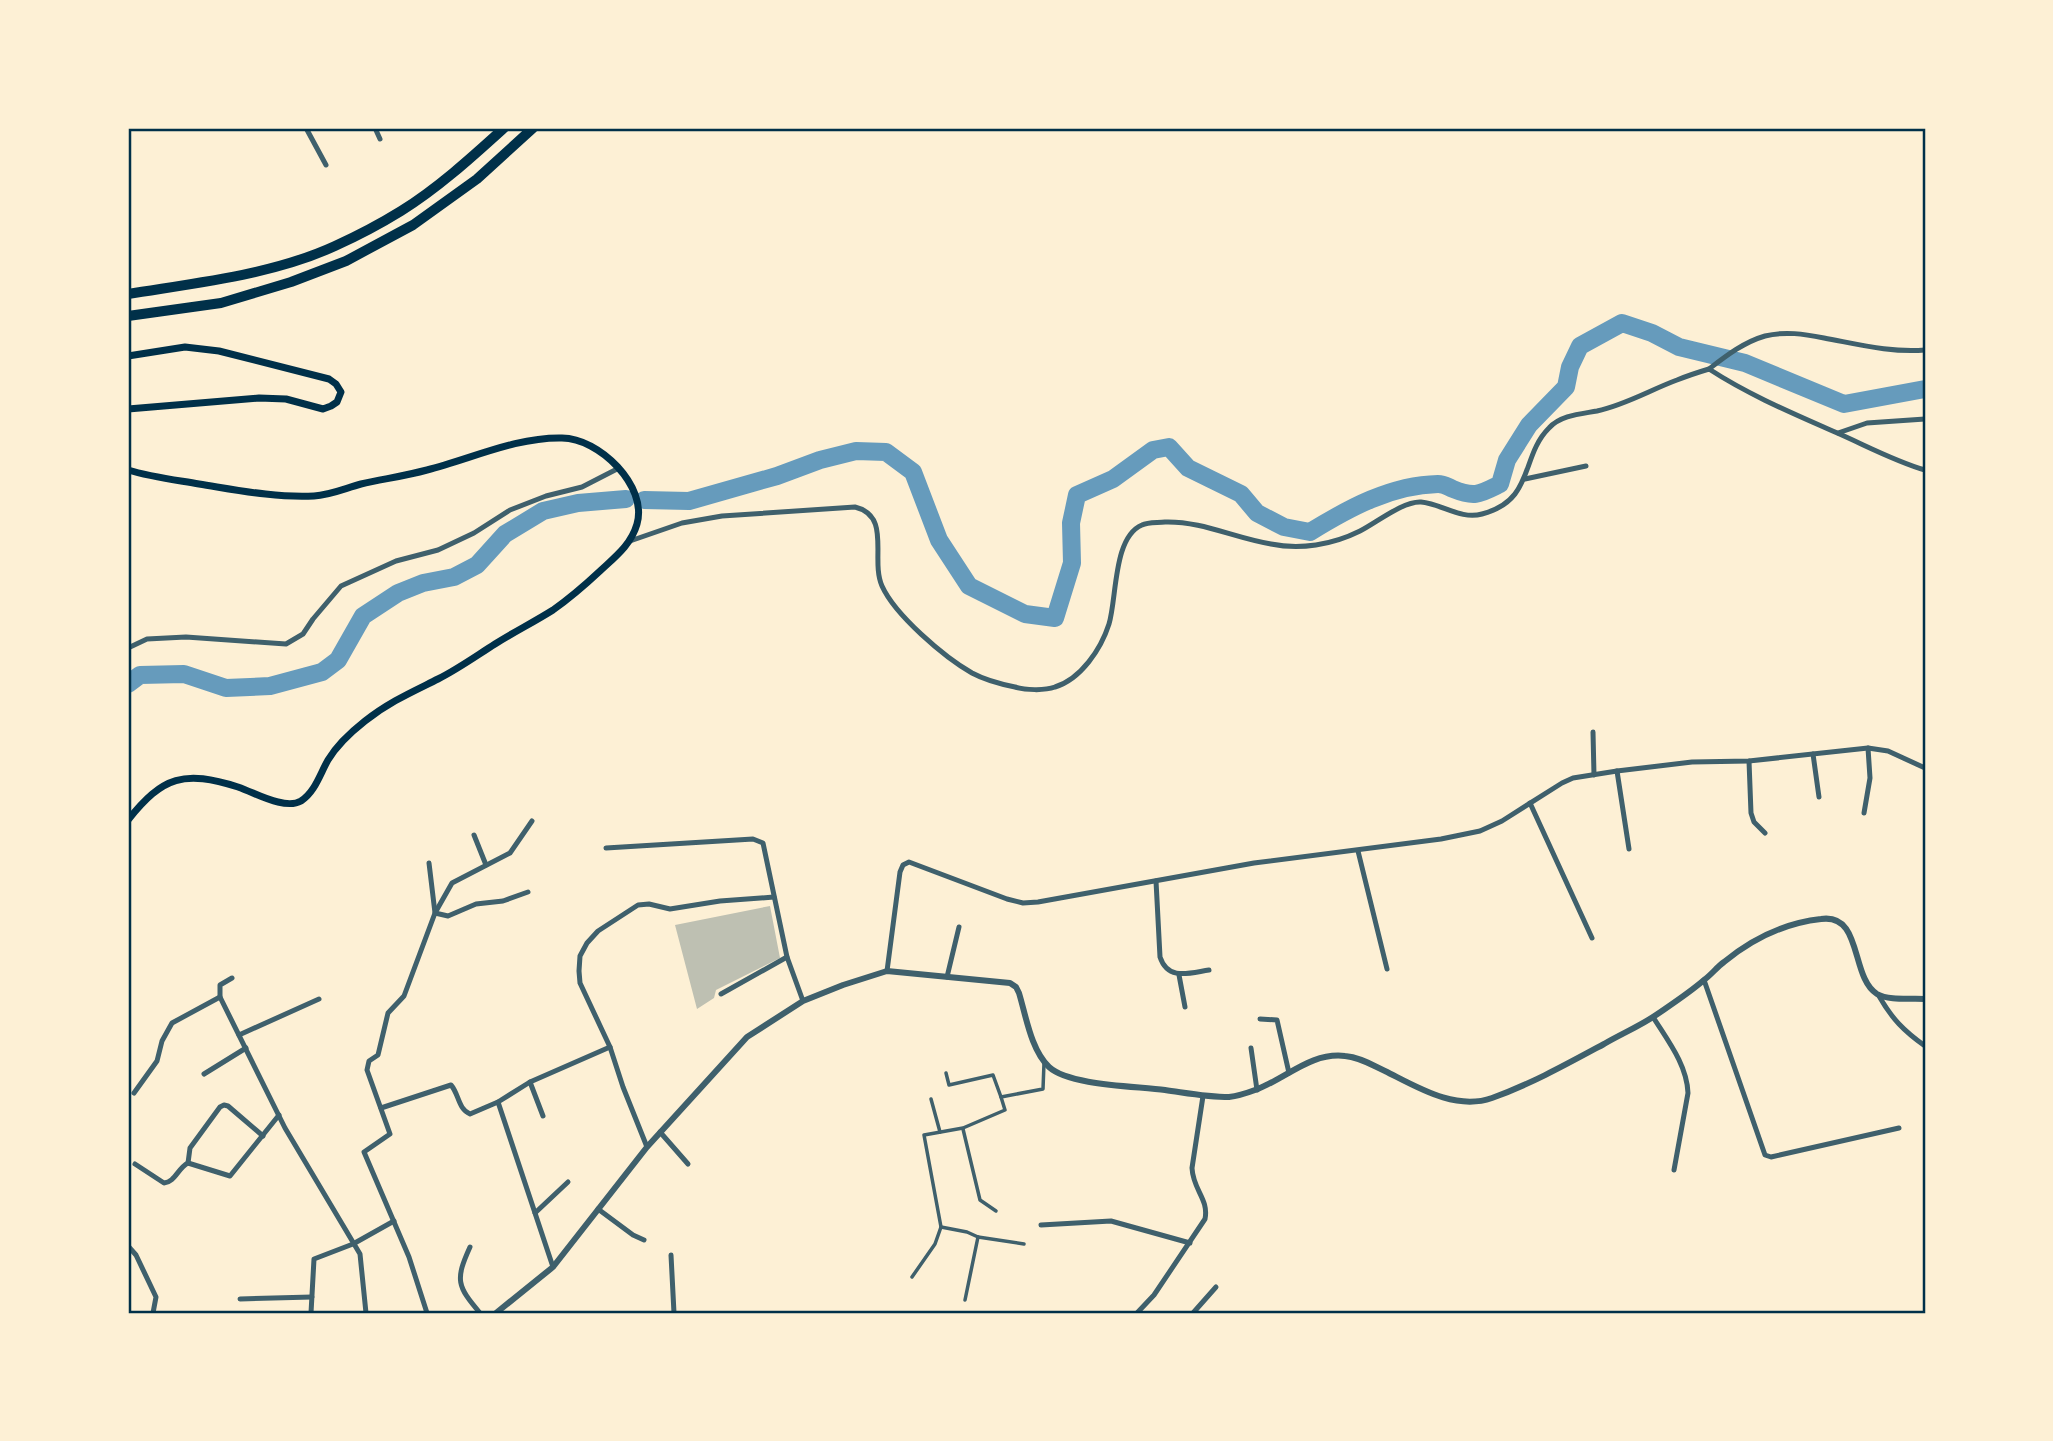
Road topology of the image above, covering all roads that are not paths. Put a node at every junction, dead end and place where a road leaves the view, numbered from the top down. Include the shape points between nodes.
1 (306, 128) edge
2 (375, 128) edge
3 (504, 128) edge
4 (533, 128) edge
5 (380, 139) dead end
6 (326, 165) dead end
7 (128, 293) edge
8 (128, 316) edge
9 (1925, 350) edge
10 (128, 356) edge
11 (1710, 369) junction
12 (128, 409) edge
13 (1925, 419) edge
14 (1838, 433) junction
15 (1586, 466) dead end
16 (619, 468) junction
17 (128, 470) edge
18 (1925, 470) edge
19 (1525, 479) junction
20 (630, 541) junction
21 (128, 648) edge
22 (1594, 732) dead end
23 (1868, 748) junction
24 (1813, 754) junction
25 (1749, 761) junction
26 (1925, 768) edge
27 (1617, 771) junction
28 (1594, 775) junction
29 (1819, 797) dead end
30 (1530, 803) junction
31 (1864, 814) dead end
32 (128, 820) edge
33 (532, 821) dead end
34 (1765, 833) dead end
35 (474, 835) dead end
36 (606, 848) dead end
37 (1629, 849) dead end
38 (1358, 851) junction
39 (429, 863) dead end
40 (486, 865) junction
41 (1156, 881) junction
42 (528, 892) dead end
43 (774, 897) junction
44 (435, 913) junction
45 (959, 927) dead end
46 (1592, 938) dead end
47 (787, 957) junction
48 (1387, 969) dead end
49 (1209, 970) dead end
50 (887, 971) junction
51 (1179, 975) junction
52 (947, 977) junction
53 (232, 978) dead end
54 (1704, 980) junction
55 (721, 994) dead end
56 (1880, 996) junction
57 (220, 997) junction
58 (319, 999) dead end
59 (1925, 999) edge
60 (803, 1002) junction
61 (1185, 1007) dead end
62 (1653, 1017) junction
63 (1260, 1019) dead end
64 (239, 1034) junction
65 (1925, 1046) edge
66 (610, 1047) junction
67 (246, 1048) junction
68 (1251, 1048) dead end
69 (1044, 1061) junction
70 (946, 1073) dead end
71 (1289, 1073) junction
72 (204, 1074) dead end
73 (530, 1082) junction
74 (1257, 1090) junction
75 (134, 1093) dead end
76 (1203, 1096) junction
77 (1001, 1097) junction
78 (931, 1098) dead end
79 (498, 1102) junction
80 (382, 1108) junction
81 (279, 1115) junction
82 (542, 1116) dead end
83 (963, 1128) junction
84 (1899, 1128) dead end
85 (660, 1132) junction
86 (940, 1132) junction
87 (263, 1136) junction
88 (647, 1147) junction
89 (188, 1163) junction
90 (135, 1164) dead end
91 (688, 1164) dead end
92 (1674, 1170) dead end
93 (568, 1182) dead end
94 (598, 1209) junction
95 (996, 1211) dead end
96 (535, 1213) junction
97 (394, 1221) junction
98 (1041, 1225) dead end
99 (941, 1227) junction
100 (978, 1237) junction
101 (644, 1240) dead end
102 (1190, 1242) junction
103 (353, 1244) junction
104 (1024, 1244) dead end
105 (128, 1246) edge
106 (470, 1247) dead end
107 (671, 1255) dead end
108 (554, 1266) junction
109 (912, 1277) dead end
110 (1216, 1287) dead end
111 (312, 1297) junction
112 (240, 1299) dead end
113 (965, 1300) dead end
114 (153, 1313) edge
115 (311, 1313) edge
116 (366, 1313) edge
117 (427, 1313) edge
118 (480, 1313) edge
119 (496, 1313) edge
120 (674, 1313) edge
121 (1137, 1313) edge
122 (1193, 1313) edge

1 - 6 street
2 - 5 street
3 - 7 highway via 401,211 333,247 216,280
4 - 8 highway via 477,179 413,225 346,261 221,303
9 - 11 street via 1887,349 1798,333 1764,337
10 - 12 main road via 185,347 219,351 329,380 341,392 337,402 323,409 286,399 259,398
11 - 14 street via 1745,391
11 - 19 street via 1610,408 1563,418 1539,441
13 - 14 street via 1867,423
14 - 18 street
15 - 19 street
16 - 17 main road via 600,450 565,438 518,444 318,495 285,497
16 - 20 main road via 639,513
16 - 21 street via 582,487 510,510 438,550 396,561 341,586 303,634 286,644 186,637 147,639
19 - 20 street via 1513,498 1481,514 1422,502 1410,504 1358,533 1309,546 1272,545 1180,522 1143,524 1130,533 1123,546 1109,625 1094,655 1075,676 1054,688 1019,688 971,673 918,631 881,584 877,526 866,509 722,516 682,523
20 - 32 main road via 552,610 458,668 385,705 362,723 328,759 301,802 268,800 239,788 188,777 153,791
22 - 28 street
23 - 24 street
23 - 26 street via 1888,751
23 - 31 street via 1870,778
24 - 25 street
24 - 29 street
25 - 27 street
25 - 34 street via 1751,813
27 - 28 street
27 - 37 street
28 - 30 street via 1573,778
30 - 38 street via 1479,831
30 - 46 street
33 - 40 street via 510,853
35 - 40 street
36 - 43 street via 753,839 763,843
38 - 41 street
38 - 48 street
39 - 44 street
40 - 44 street via 452,883
41 - 50 street via 1023,902 909,862 900,872
41 - 51 street via 1160,957 1168,971
42 - 44 street via 448,916
43 - 47 street
43 - 66 street via 670,909 638,905 598,931 580,956 579,971
44 - 80 street via 404,996 388,1013 378,1055 369,1062 367,1070
45 - 52 street
47 - 55 street
47 - 60 street
49 - 51 street
50 - 52 street
50 - 60 street
51 - 61 street
52 - 69 street via 1002,981 1016,987
53 - 57 street via 220,985
54 - 56 street via 1771,931 1831,918 1849,932 1864,979
54 - 62 street
54 - 84 street via 1765,1155
56 - 59 street
56 - 65 street via 1898,1024
57 - 64 street
57 - 75 street via 172,1023 158,1061
58 - 64 street
60 - 85 street via 747,1037
62 - 71 street via 1555,1071 1488,1100 1446,1099 1347,1056 1310,1061
62 - 92 street via 1688,1081
63 - 71 street via 1278,1020
64 - 67 street
66 - 73 street
66 - 88 street
67 - 72 street
67 - 81 street
68 - 74 street
69 - 76 street via 1069,1077
69 - 77 street via 1043,1088
70 - 77 street via 949,1085 993,1075
71 - 74 street
73 - 79 street
73 - 82 street
74 - 76 street via 1233,1097
76 - 102 street via 1192,1168 1206,1212
77 - 83 street via 1005,1110
78 - 86 street
79 - 80 street via 466,1112 454,1088 447,1085
79 - 96 street
80 - 97 street via 390,1134 363,1153
81 - 87 street
81 - 103 street
83 - 86 street
83 - 95 street via 980,1200
85 - 88 street
85 - 91 street
86 - 99 street via 924,1135
87 - 89 street via 230,1176
87 - 89 street via 224,1105 190,1148
88 - 94 street
89 - 90 street via 167,1183
93 - 96 street
94 - 101 street
94 - 108 street
96 - 108 street
97 - 103 street
97 - 117 street
98 - 102 street via 1111,1221
99 - 100 street
99 - 109 street
100 - 104 street
100 - 113 street
102 - 121 street
103 - 111 street via 314,1259
103 - 116 street via 359,1254
105 - 114 street via 156,1297
106 - 118 street via 461,1268 460,1286
107 - 120 street
108 - 119 street
110 - 122 street
111 - 112 street
111 - 115 street

